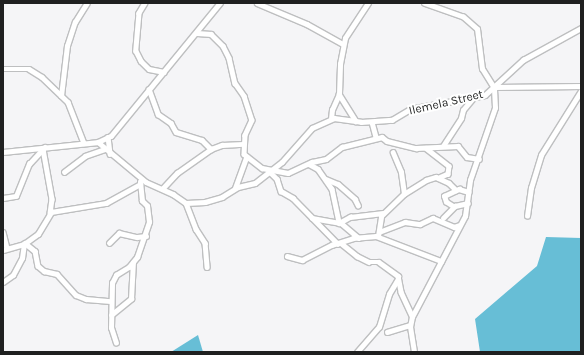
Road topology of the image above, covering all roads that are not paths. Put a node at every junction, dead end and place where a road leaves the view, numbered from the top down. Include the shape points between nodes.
1 (86, 3) edge
2 (146, 3) edge
3 (215, 3) edge
4 (220, 3) edge
5 (257, 3) edge
6 (368, 3) edge
7 (424, 3) edge
8 (216, 9) junction
9 (581, 28) edge
10 (197, 33) junction
11 (343, 44) junction
12 (3, 69) edge
13 (164, 72) junction
14 (581, 86) edge
15 (495, 87) junction
16 (149, 89) junction
17 (581, 91) edge
18 (339, 94) junction
19 (61, 96) junction
20 (474, 97) junction
21 (331, 119) junction
22 (356, 121) junction
23 (372, 122) junction
24 (108, 137) junction
25 (376, 137) junction
26 (98, 142) junction
27 (84, 143) junction
28 (243, 144) junction
29 (443, 146) junction
30 (45, 148) junction
31 (426, 148) junction
32 (105, 149) junction
33 (211, 149) junction
34 (3, 152) edge
35 (393, 153) dead end
36 (110, 154) junction
37 (246, 157) junction
38 (479, 159) junction
39 (309, 164) junction
40 (64, 172) dead end
41 (271, 172) junction
42 (139, 178) junction
43 (439, 178) junction
44 (326, 180) junction
45 (140, 184) junction
46 (235, 188) junction
47 (162, 189) junction
48 (456, 190) junction
49 (470, 192) junction
50 (404, 194) junction
51 (3, 198) edge
52 (468, 203) junction
53 (186, 204) junction
54 (358, 205) dead end
55 (454, 207) junction
56 (50, 213) junction
57 (385, 213) junction
58 (527, 216) dead end
59 (312, 218) junction
60 (443, 218) dead end
61 (339, 223) junction
62 (460, 225) junction
63 (3, 232) edge
64 (378, 234) junction
65 (146, 236) junction
66 (359, 238) junction
67 (109, 243) dead end
68 (340, 243) junction
69 (24, 244) junction
70 (5, 249) edge
71 (287, 256) dead end
72 (441, 261) junction
73 (133, 263) junction
74 (207, 267) dead end
75 (398, 279) junction
76 (3, 282) edge
77 (110, 301) junction
78 (111, 315) junction
79 (412, 316) junction
80 (410, 325) junction
81 (387, 332) dead end
82 (116, 343) dead end
83 (357, 352) edge
84 (414, 352) edge

1 - 19 street via 75,22 67,46
2 - 13 street via 139,13 136,51 149,69
3 - 8 street
4 - 8 street
5 - 11 street via 306,24
6 - 11 street via 347,32
7 - 15 street via 463,17 478,29 482,69
8 - 10 street
9 - 15 street via 523,60
10 - 13 street
10 - 28 street via 211,34 223,46 229,58 234,83 244,96 251,116
11 - 18 street
12 - 19 street via 30,69
13 - 16 street
14 - 15 street, Ilemela Street
15 - 20 street, Ilemela Street via 487,94
15 - 38 street via 495,108
16 - 24 street
16 - 33 street via 158,114 171,123 176,132 202,140
17 - 58 street via 541,155 531,188
18 - 21 street
18 - 22 street
19 - 27 street via 72,112
20 - 23 street, Ilemela Street via 410,109 394,119
20 - 29 street via 463,110 461,118
21 - 22 street, Ilemela Street
21 - 41 street, Ilemela Street via 312,128
22 - 23 street, Ilemela Street
23 - 25 street
24 - 26 street
24 - 36 street
25 - 31 street via 412,147
25 - 39 street via 342,147 326,159
26 - 27 street
26 - 32 street
27 - 30 street
28 - 33 street via 222,145
28 - 37 street
29 - 31 street
29 - 38 street via 458,146 467,157
30 - 34 street
30 - 51 street via 29,164 16,196
30 - 56 street via 52,199
31 - 43 street via 449,166 448,174
32 - 36 street
32 - 40 street via 86,156
33 - 47 street via 177,173
35 - 50 street via 401,172
36 - 42 street
37 - 41 street
37 - 46 street
38 - 49 street via 470,180
39 - 41 street via 288,173
39 - 44 street via 318,169
41 - 46 street, Ilemela Street via 255,183
41 - 59 street via 277,179 281,191 293,198
42 - 45 street
42 - 47 street
43 - 48 street
43 - 50 street via 426,180
44 - 54 street via 338,184
44 - 61 street via 333,192
45 - 56 street via 106,202
45 - 65 street via 142,201 148,211
46 - 53 street, Ilemela Street via 208,202
47 - 53 street
48 - 49 street
48 - 55 street via 444,197
49 - 52 street
50 - 57 street
52 - 55 street
52 - 62 street
53 - 74 street via 205,243
55 - 60 street
56 - 69 street via 38,234
57 - 61 street via 350,217
57 - 64 street via 380,218
59 - 61 street
59 - 68 street
61 - 66 street
62 - 64 street via 454,227 433,218 420,224 405,222
62 - 72 street
63 - 70 street
64 - 66 street
64 - 72 street
65 - 67 street via 119,233
65 - 73 street
66 - 68 street
68 - 71 street via 302,260
68 - 75 street via 367,261 380,263 398,276
69 - 70 street
69 - 76 street via 22,258 13,275
69 - 77 street via 35,251 38,266 44,271 57,274 76,294 86,299
72 - 79 street
73 - 77 street via 116,275 110,291
73 - 78 street via 131,299
75 - 79 street
75 - 83 street via 389,294 379,327
77 - 78 street
78 - 82 street via 111,328
79 - 80 street
80 - 81 street
80 - 84 street

